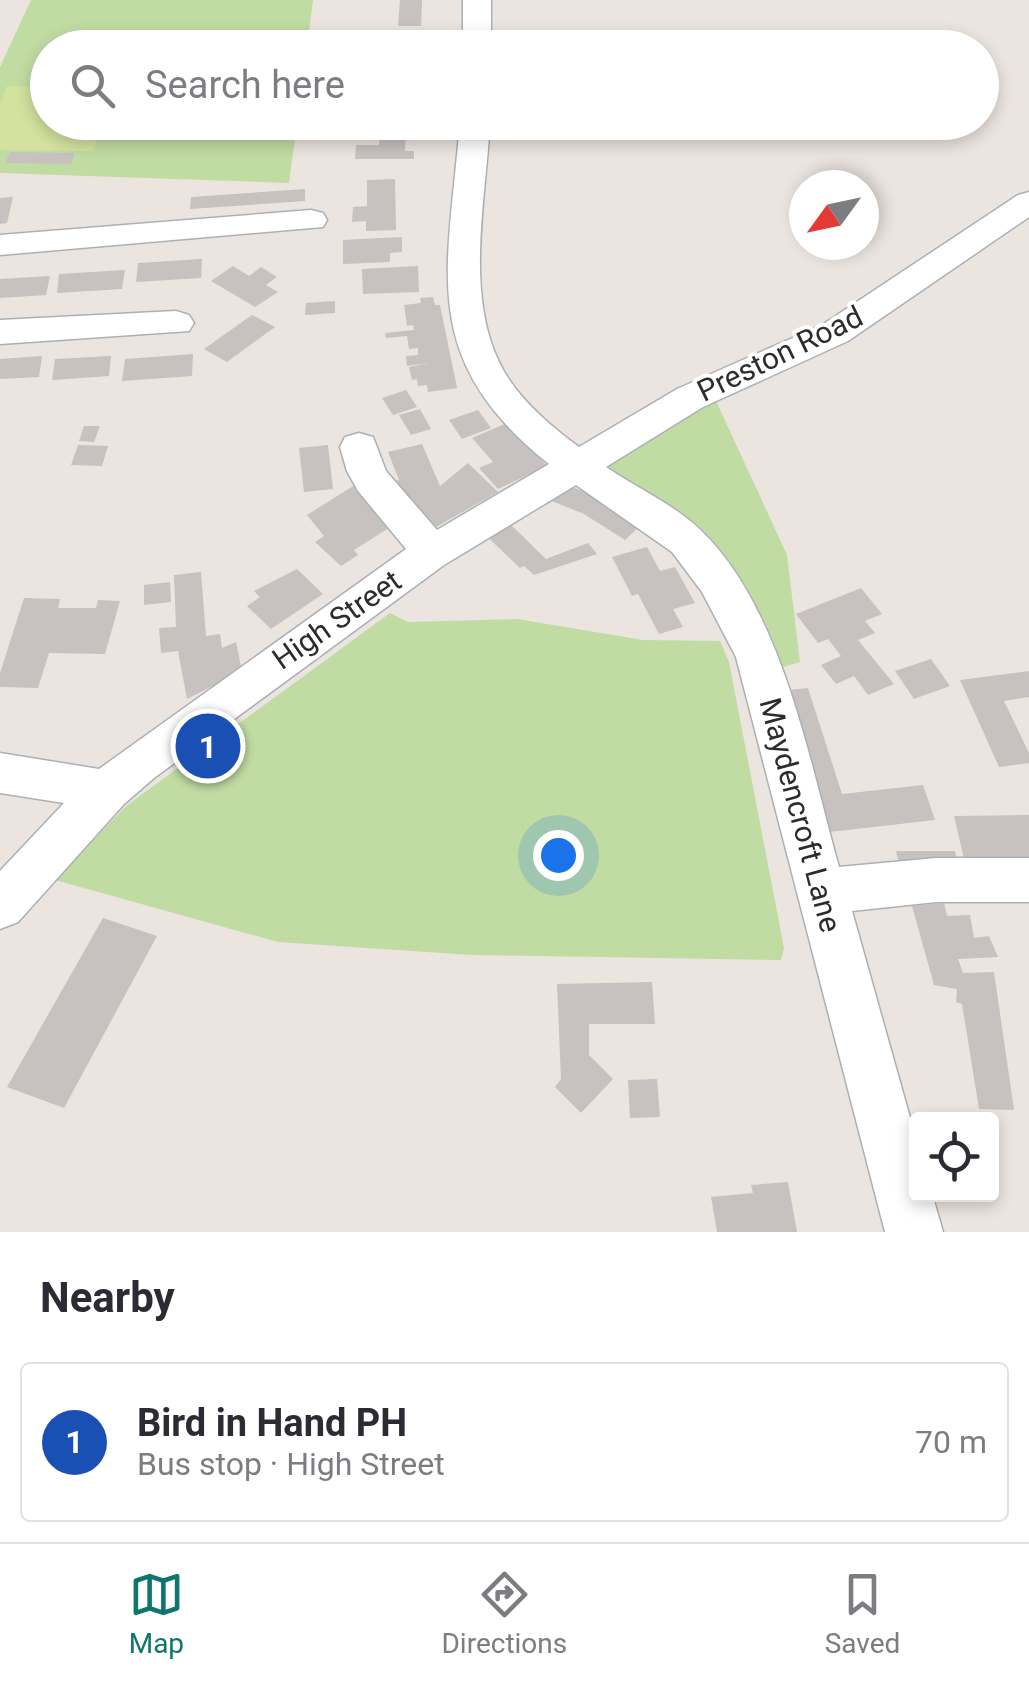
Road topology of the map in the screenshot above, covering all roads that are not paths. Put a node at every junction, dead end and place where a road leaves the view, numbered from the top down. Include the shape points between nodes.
1 (477, 0) edge
2 (477, 30) edge
3 (475, 140) edge
4 (1029, 202) edge
5 (311, 220) dead end
6 (0, 244) edge
7 (176, 324) dead end
8 (0, 332) edge
9 (359, 447) dead end
10 (577, 466) junction
11 (430, 554) junction
12 (0, 772) edge
13 (107, 790) junction
14 (1029, 880) edge
15 (824, 891) junction
16 (0, 906) edge
17 (914, 1232) edge

1 - 2 street
3 - 10 street, Maydencroft Lane via 466,301 472,338 498,391
4 - 10 street, Preston Road via 834,333 690,398
5 - 6 street
7 - 8 street
9 - 11 street via 361,468 414,526
10 - 11 street, High Street
10 - 15 street, Maydencroft Lane via 685,540 726,598 758,656
11 - 13 street, High Street
12 - 13 street
13 - 16 street, High Street
14 - 15 street
15 - 17 street, Maydencroft Lane

